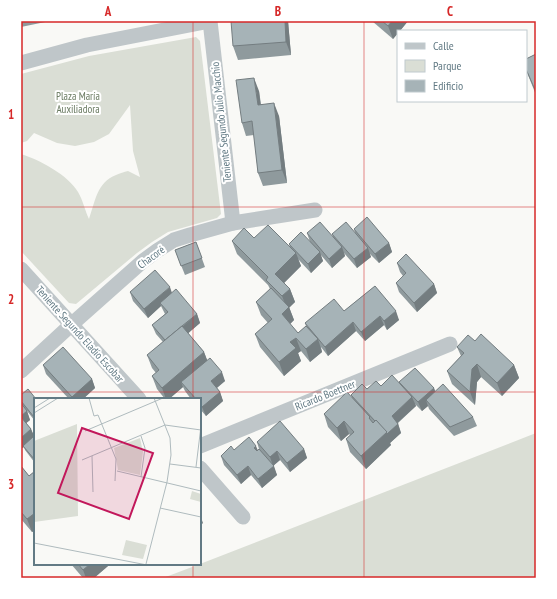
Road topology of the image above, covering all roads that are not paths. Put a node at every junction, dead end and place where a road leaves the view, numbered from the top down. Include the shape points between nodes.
1 (210, 21) edge
2 (21, 63) edge
3 (315, 210) dead end
4 (233, 223) junction
5 (21, 270) edge
6 (72, 324) junction
7 (450, 344) dead end
8 (21, 371) edge
9 (138, 398) edge
10 (201, 446) edge
11 (201, 469) edge
12 (243, 517) dead end

1 - 2 street via 86,45
1 - 4 street, Teniente Segundo Julio Macchio
3 - 4 street, Chacoré
4 - 6 street, Chacoré via 174,240 158,250
5 - 6 street, Teniente Segundo Eladio Escobar
6 - 8 street, Chacoré
6 - 9 street, Teniente Segundo Eladio Escobar
7 - 10 street, Ricardo Boettner
11 - 12 street

